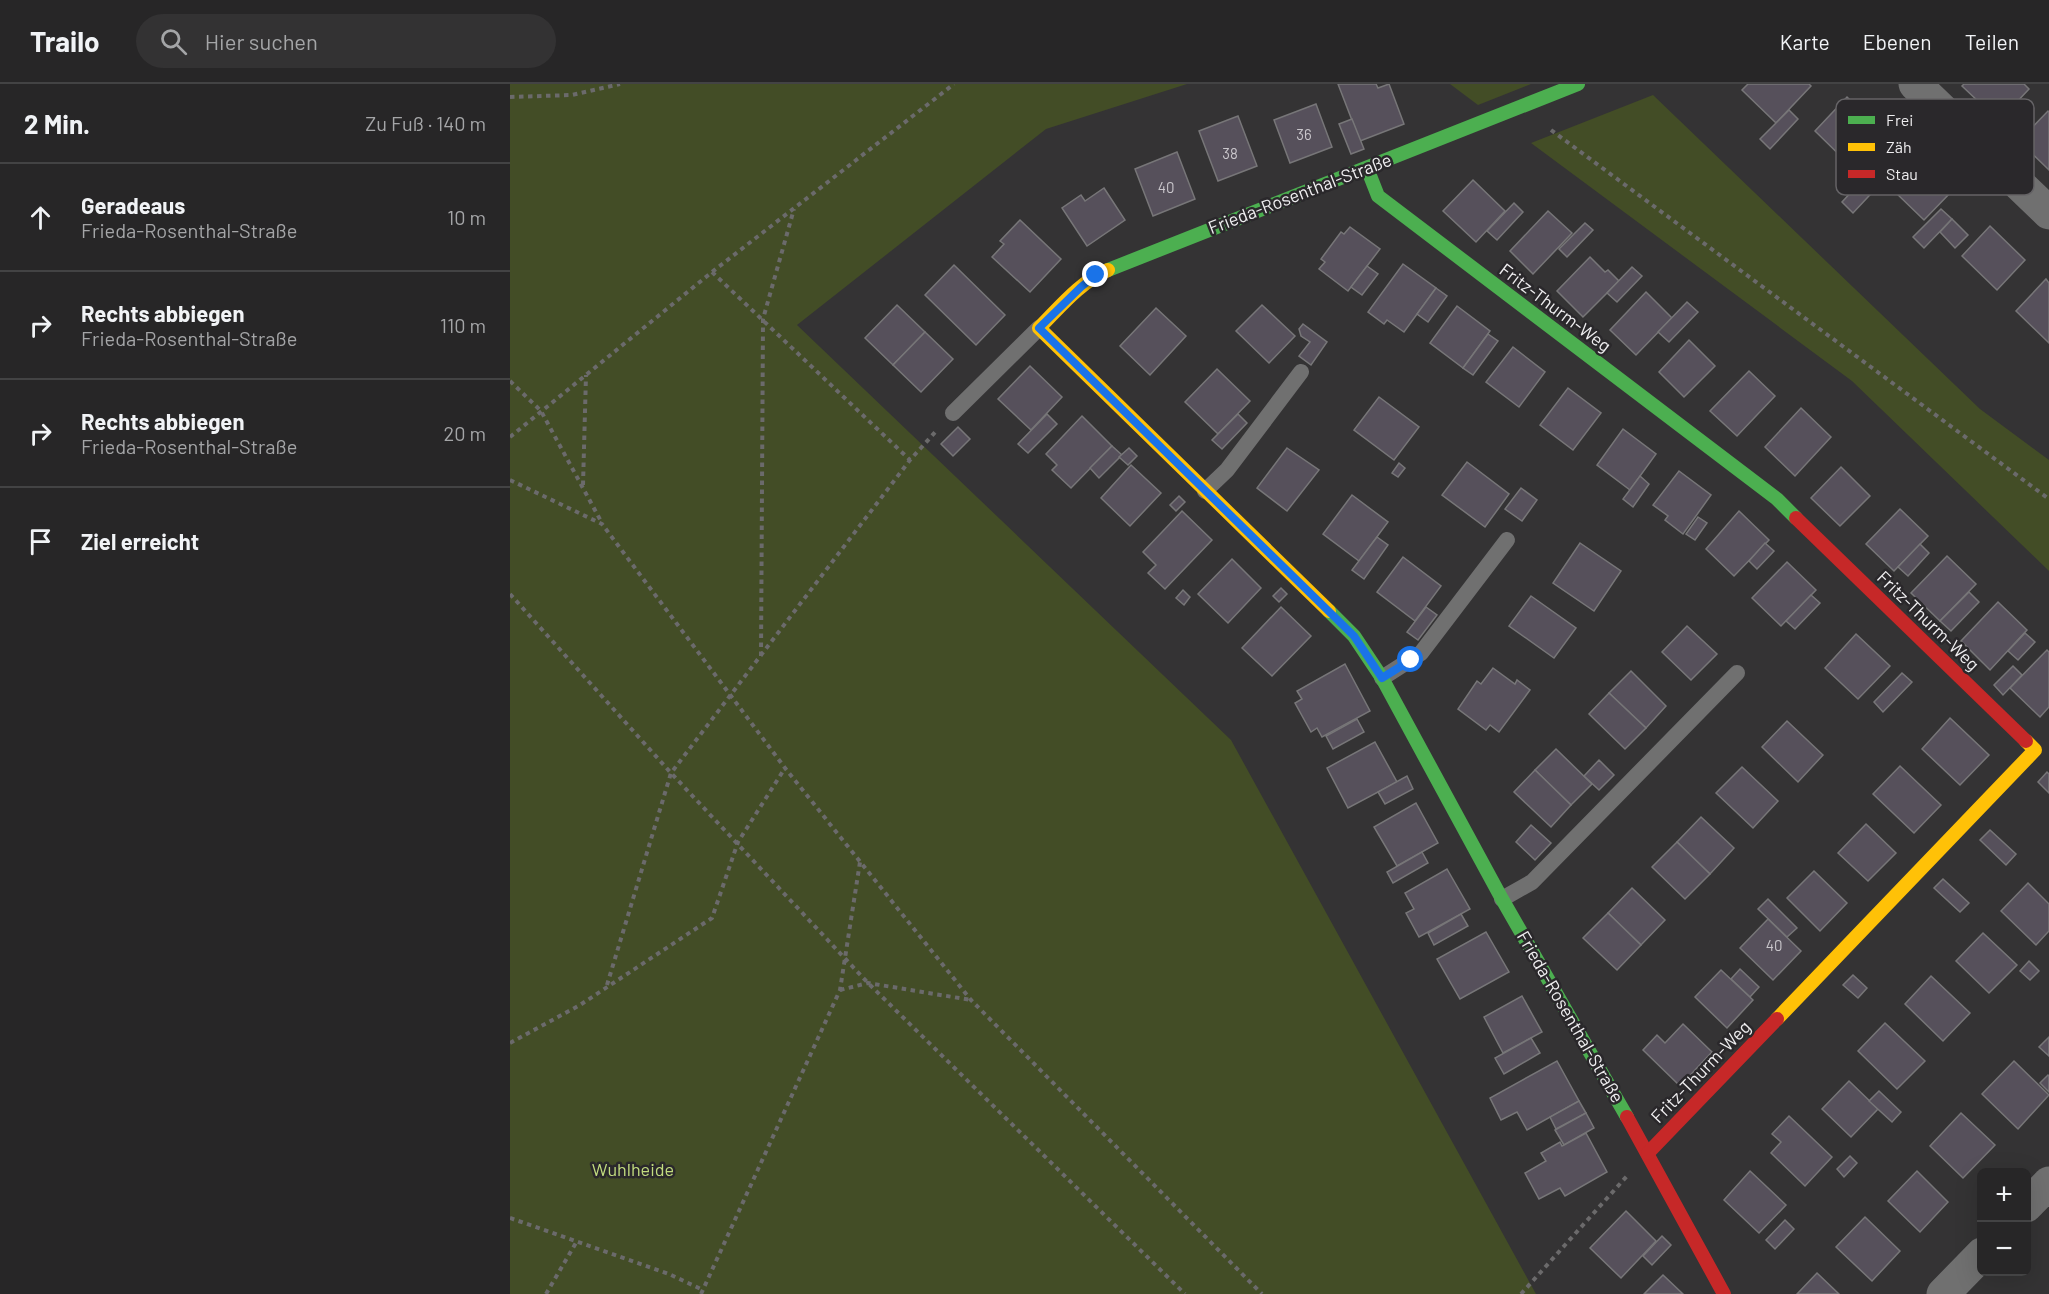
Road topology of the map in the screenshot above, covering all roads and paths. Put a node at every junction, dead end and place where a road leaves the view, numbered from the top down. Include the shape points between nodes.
1 (621, 84) edge
2 (954, 84) edge
3 (1578, 84) edge
4 (1916, 84) edge
5 (510, 97) edge
6 (1931, 99) edge
7 (1521, 107) junction
8 (1366, 168) junction
9 (2030, 195) edge
10 (794, 208) junction
11 (2049, 213) edge
12 (712, 272) junction
13 (763, 319) junction
14 (1039, 328) junction
15 (1301, 372) dead end
16 (586, 375) junction
17 (510, 381) edge
18 (541, 411) junction
19 (953, 413) dead end
20 (510, 437) edge
21 (926, 442) dead end
22 (910, 460) junction
23 (510, 480) edge
24 (582, 487) junction
25 (1205, 491) junction
26 (2049, 499) edge
27 (602, 524) junction
28 (1507, 540) dead end
29 (510, 594) edge
30 (761, 658) junction
31 (1737, 673) dead end
32 (1382, 678) junction
33 (730, 697) junction
34 (785, 768) junction
35 (671, 773) junction
36 (738, 843) junction
37 (860, 862) junction
38 (1502, 899) junction
39 (845, 958) junction
40 (868, 983) junction
41 (607, 985) junction
42 (840, 990) junction
43 (972, 1000) junction
44 (510, 1043) edge
45 (1648, 1153) junction
46 (2049, 1183) edge
47 (2031, 1201) edge
48 (510, 1218) edge
49 (577, 1241) junction
50 (1977, 1259) edge
51 (702, 1292) edge
52 (546, 1294) edge
53 (1185, 1294) edge
54 (1262, 1294) edge
55 (1521, 1294) edge
56 (1724, 1294) edge
57 (1943, 1294) edge

1 - 5 path via 572,95
2 - 10 path
3 - 7 street, Frieda-Rosenthal-Straße
4 - 6 street
7 - 8 street, Frieda-Rosenthal-Straße
7 - 26 path
8 - 14 street, Frieda-Rosenthal-Straße via 1096,275
8 - 45 street, Fritz-Thurm-Weg via 1378,196 1777,499 2035,750
9 - 11 street
10 - 12 path
10 - 13 path
12 - 13 path
12 - 16 path
13 - 22 path
13 - 30 path
14 - 19 lane, Frieda-Rosenthal-Straße
14 - 25 street, Frieda-Rosenthal-Straße
15 - 25 lane via 1227,470
16 - 18 path
16 - 24 path
17 - 18 path
18 - 20 path
18 - 24 path
21 - 22 path
22 - 30 path
23 - 27 path
24 - 27 path
25 - 32 street, Frieda-Rosenthal-Straße via 1354,636
27 - 33 path
28 - 32 lane via 1421,653
29 - 35 path
30 - 33 path
31 - 38 lane via 1532,882
32 - 38 street, Frieda-Rosenthal-Straße
33 - 34 path
33 - 35 path
34 - 36 path
34 - 37 path
35 - 36 path
35 - 41 path
36 - 39 path
36 - 41 path via 712,918
37 - 39 path
37 - 43 path
38 - 45 street, Frieda-Rosenthal-Straße
39 - 40 path
39 - 42 path
40 - 42 path
40 - 43 path
40 - 53 path
41 - 44 path via 580,1005
42 - 51 path
43 - 54 path
45 - 55 path
45 - 56 street, Frieda-Rosenthal-Straße
46 - 47 street
48 - 49 path
49 - 51 path via 669,1274
49 - 52 path
50 - 57 street

